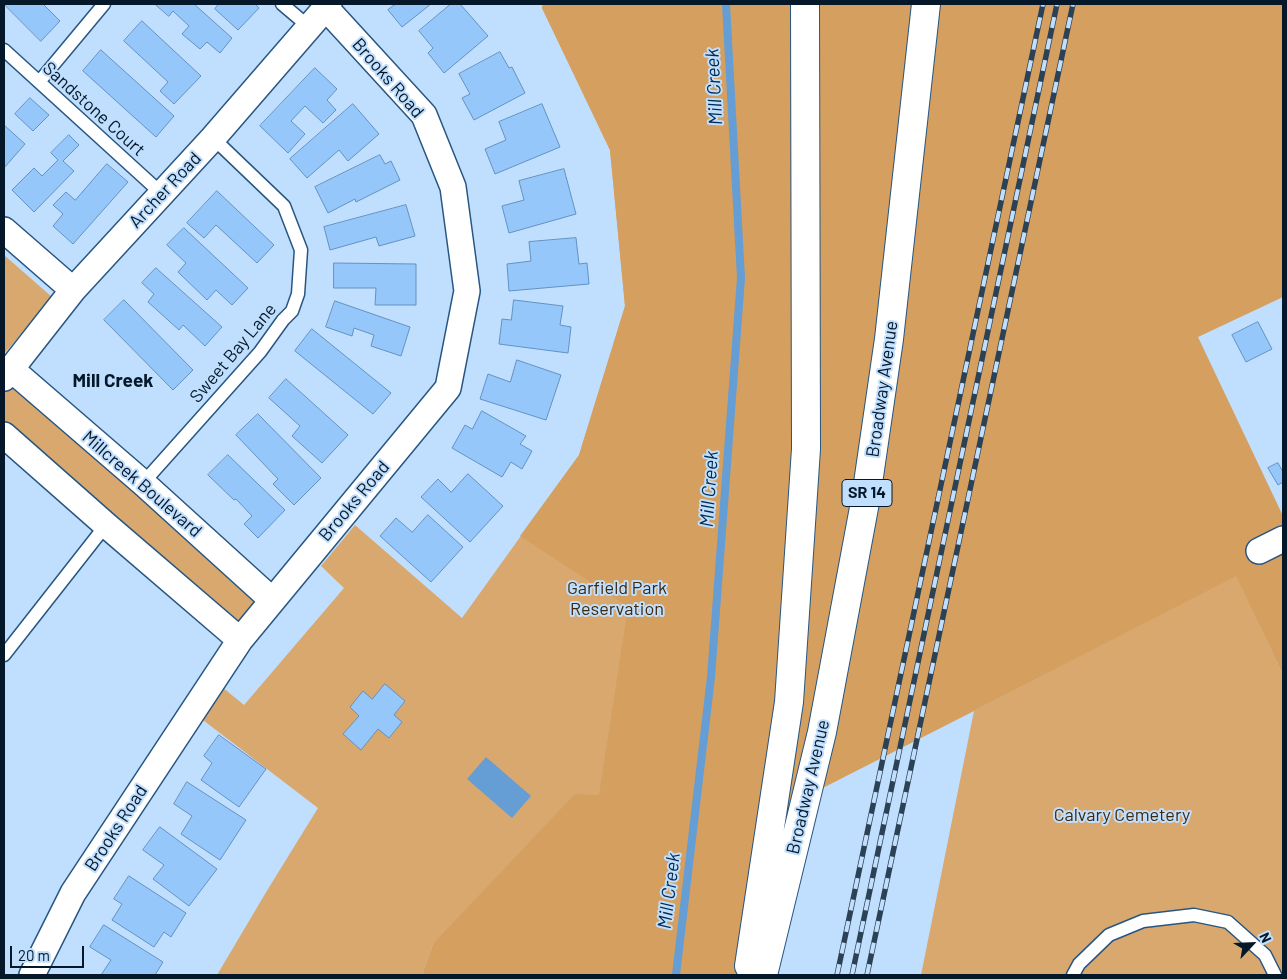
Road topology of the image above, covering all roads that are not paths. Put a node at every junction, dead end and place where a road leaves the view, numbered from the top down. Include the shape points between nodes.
1 (104, 4) edge
2 (282, 4) edge
3 (805, 4) edge
4 (926, 4) edge
5 (327, 5) edge
6 (308, 26) junction
7 (4, 50) edge
8 (38, 82) junction
9 (213, 138) junction
10 (161, 193) junction
11 (4, 230) edge
12 (73, 290) junction
13 (8, 374) edge
14 (4, 435) edge
15 (143, 482) junction
16 (106, 525) junction
17 (1283, 539) edge
18 (1259, 551) dead end
19 (272, 600) junction
20 (240, 640) junction
21 (4, 655) edge
22 (32, 975) edge
23 (747, 975) edge
24 (763, 975) edge
25 (1073, 975) edge
26 (1275, 975) edge

1 - 8 lane
2 - 6 lane
3 - 23 main road, Broadway Avenue via 806,449 789,702
4 - 24 main road, Broadway Avenue / SR 14 via 889,339 866,497 822,732
5 - 6 street, Archer Road
5 - 19 street, Brooks Road via 424,115 453,187 467,291 448,388
6 - 9 street, Archer Road
7 - 8 lane, Sandstone Court
8 - 10 lane, Sandstone Court
9 - 10 street, Archer Road
9 - 15 lane, Sweet Bay Lane via 284,206 301,250 298,294 292,311 260,352
10 - 12 street, Archer Road
11 - 12 street
12 - 13 street, Archer Road
13 - 15 street, Millcreek Boulevard
14 - 16 street
15 - 19 street, Millcreek Boulevard
16 - 20 street
16 - 21 lane
17 - 18 street
19 - 20 street, Brooks Road
20 - 22 street, Brooks Road via 74,893
25 - 26 lane via 1079,964 1109,935 1143,922 1194,915 1228,922 1265,955

